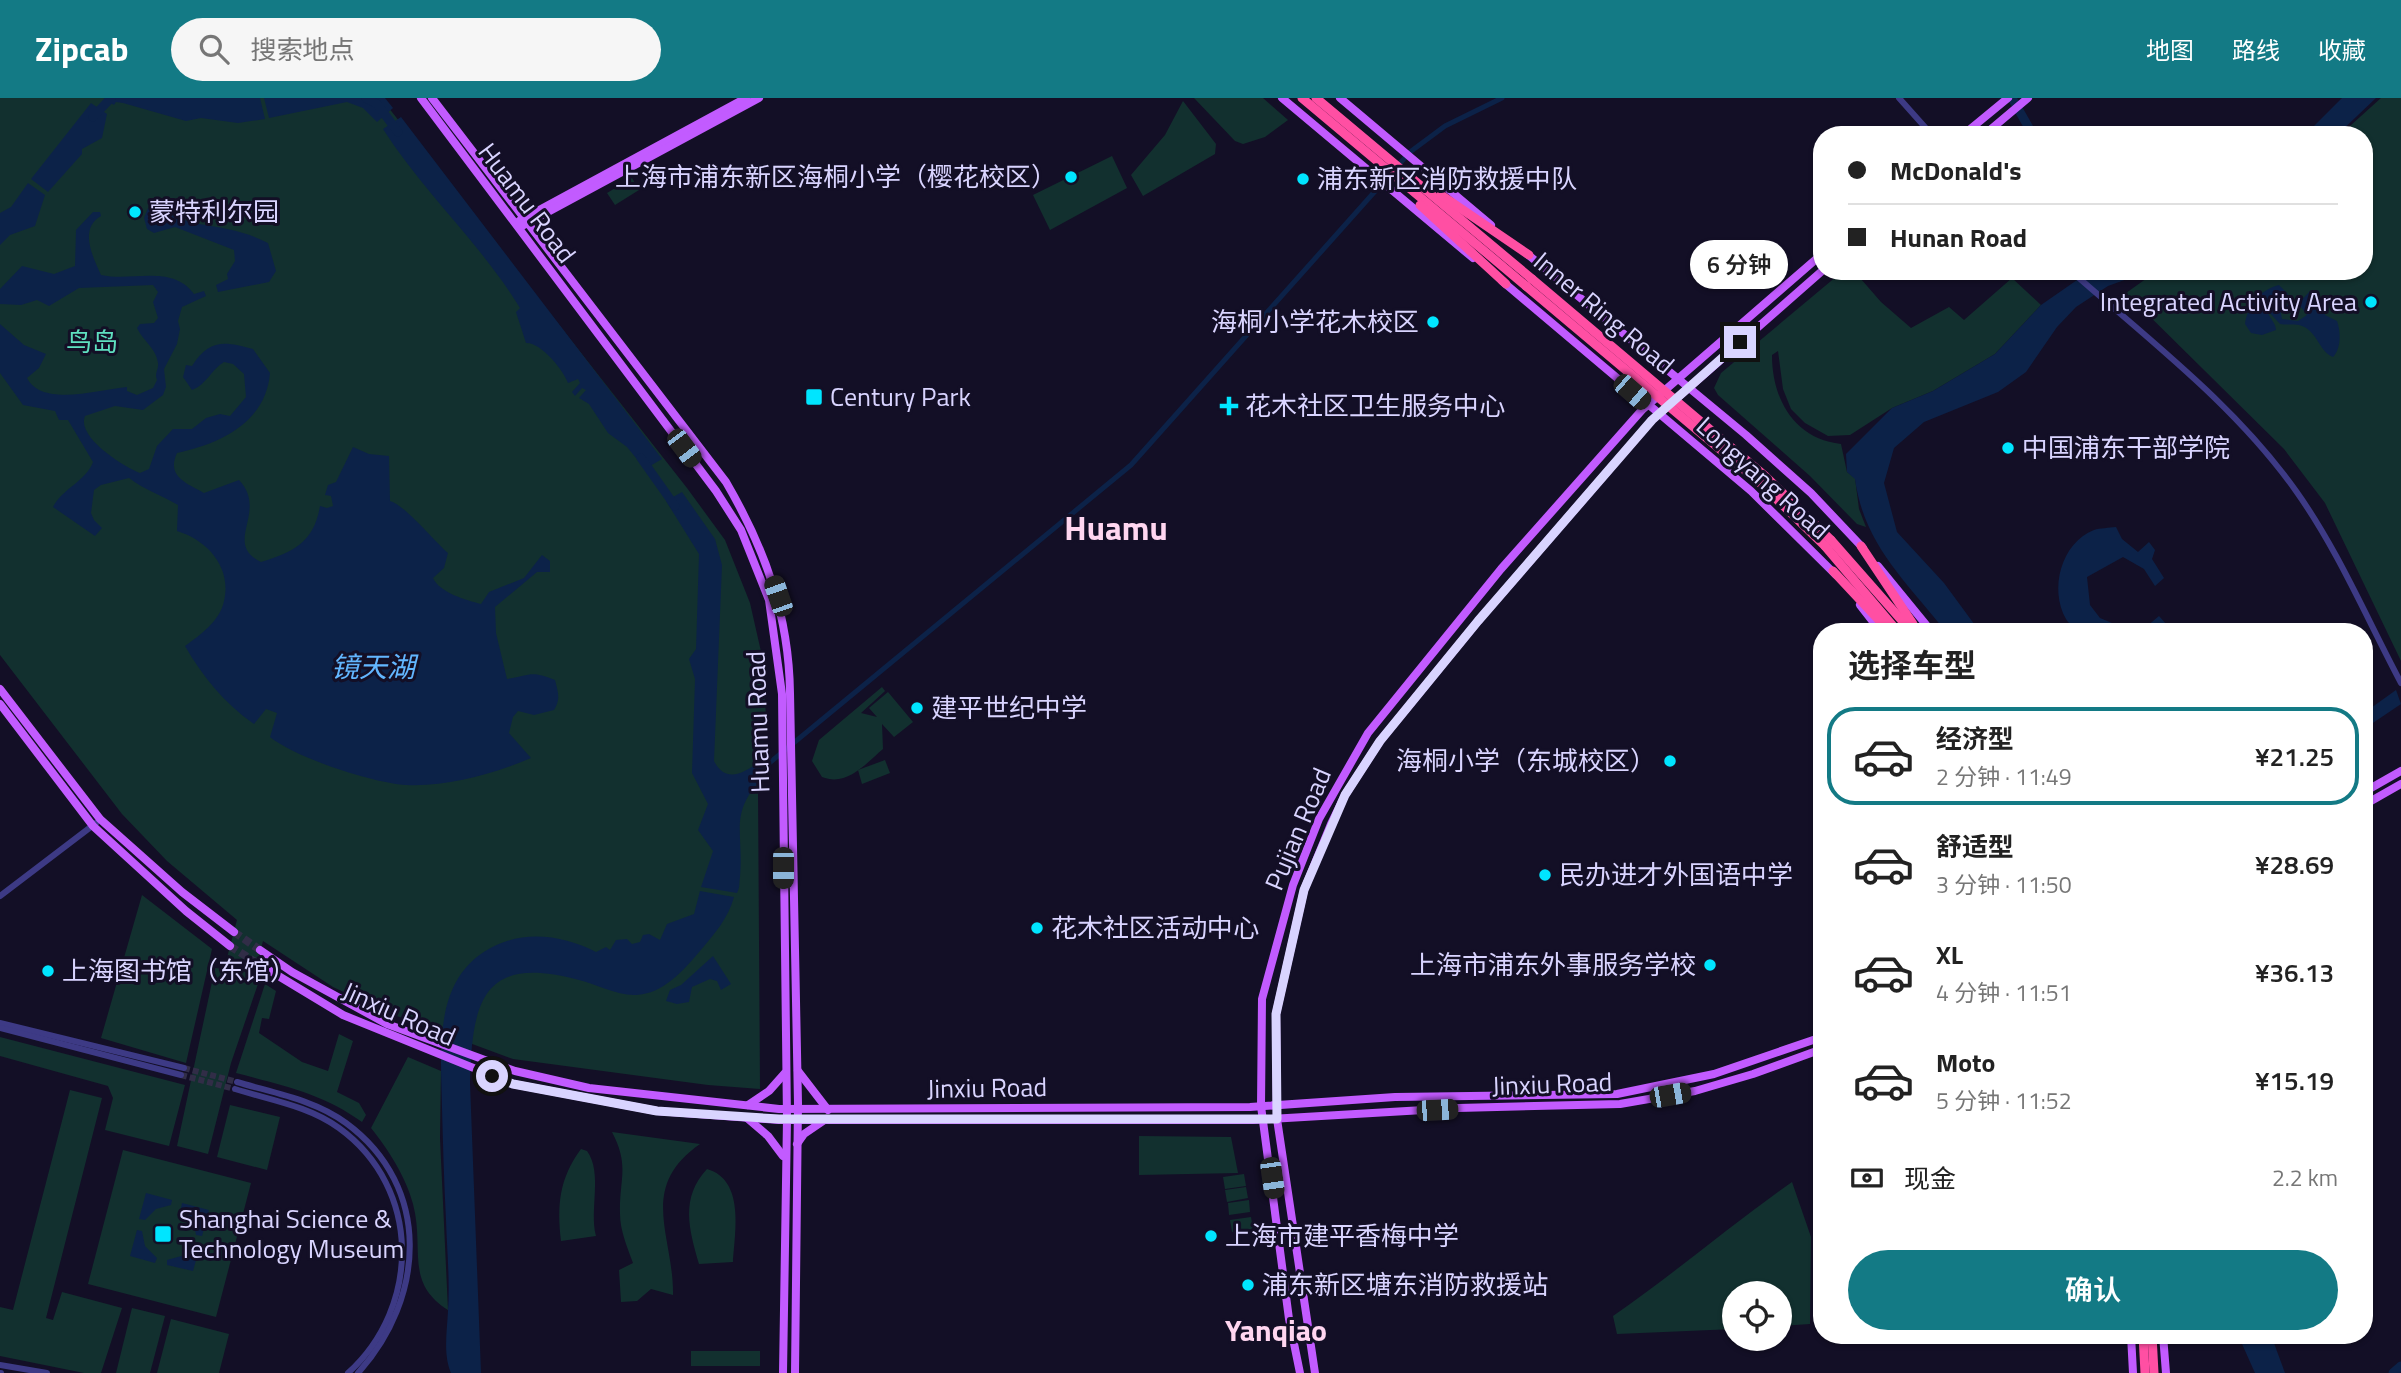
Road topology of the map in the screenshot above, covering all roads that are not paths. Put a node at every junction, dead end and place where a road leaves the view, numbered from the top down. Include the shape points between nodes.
1 (421, 98) edge
2 (432, 98) edge
3 (746, 98) edge
4 (759, 98) edge
5 (1282, 98) edge
6 (1302, 98) edge
7 (1316, 98) edge
8 (1340, 98) edge
9 (1899, 98) edge
10 (2008, 98) edge
11 (2026, 99) edge
12 (1925, 126) edge
13 (1974, 126) edge
14 (1995, 126) edge
15 (1387, 163) junction
16 (1404, 177) junction
17 (521, 223) junction
18 (1529, 255) joint
19 (1813, 262) edge
20 (1813, 279) edge
21 (2081, 280) edge
22 (1506, 284) joint
23 (1676, 377) junction
24 (1688, 387) junction
25 (1647, 404) junction
26 (1659, 413) junction
27 (1828, 543) junction
28 (1861, 546) junction
29 (1833, 571) junction
30 (1874, 623) edge
31 (1882, 623) edge
32 (1891, 623) edge
33 (1906, 623) edge
34 (1909, 623) edge
35 (1925, 623) edge
36 (2370, 623) edge
37 (2373, 630) edge
38 (2401, 683) edge
39 (0, 689) edge
40 (0, 704) edge
41 (2401, 771) edge
42 (2401, 784) edge
43 (2373, 787) edge
44 (2373, 800) edge
45 (97, 823) junction
46 (0, 896) edge
47 (234, 932) tunnel mouth
48 (230, 946) tunnel mouth
49 (260, 950) tunnel mouth
50 (257, 963) tunnel mouth
51 (0, 1023) edge
52 (0, 1028) edge
53 (1813, 1040) edge
54 (1813, 1052) edge
55 (797, 1070) junction
56 (785, 1073) junction
57 (237, 1082) tunnel mouth
58 (235, 1089) tunnel mouth
59 (1276, 1105) junction
60 (747, 1106) junction
61 (1261, 1106) junction
62 (786, 1109) junction
63 (797, 1109) junction
64 (828, 1114) junction
65 (747, 1118) junction
66 (787, 1119) junction
67 (798, 1119) junction
68 (1264, 1119) junction
69 (1277, 1119) junction
70 (797, 1144) junction
71 (784, 1158) junction
72 (407, 1259) junction
73 (2131, 1344) edge
74 (2143, 1344) edge
75 (2152, 1344) edge
76 (2164, 1344) edge
77 (0, 1365) edge
78 (47, 1373) edge
79 (348, 1373) edge
80 (358, 1373) edge
81 (783, 1373) edge
82 (795, 1373) edge
83 (1300, 1373) edge
84 (1315, 1373) edge
85 (2133, 1373) edge
86 (2145, 1373) edge
87 (2154, 1373) edge
88 (2166, 1373) edge

1 - 17 main road, Huamu Road
2 - 17 main road, Huamu Road
3 - 17 main road
4 - 17 main road
5 - 16 main road via 1375,177
6 - 15 highway, Inner Ring Road via 1369,155
7 - 15 highway, Inner Ring Road
8 - 16 main road via 1399,148
9 - 12 street
10 - 13 main road
11 - 14 main road
15 - 16 highway, Inner Ring Road
16 - 18 highway
16 - 22 highway
16 - 27 highway, Inner Ring Road, bridge via 1765,476
17 - 55 main road, Huamu Road via 721,476 751,525 778,596 790,662
17 - 56 main road, Huamu Road via 716,491 741,530 771,610 780,663 783,738
18 - 23 main road, Longyang Road
19 - 23 main road, Pujian Road
20 - 24 main road, Pujian Road
21 - 36 street via 2216,398 2278,468 2326,540
22 - 25 main road, Longyang Road
23 - 24 main road, Longyang Road
23 - 25 main road, Pujian Road
24 - 26 main road, Pujian Road
24 - 28 main road, Longyang Road via 1791,476
25 - 26 main road, Longyang Road
25 - 61 main road, Pujian Road via 1501,569 1368,733 1334,788 1293,885 1262,999
26 - 29 main road, Longyang Road via 1759,498
26 - 59 main road, Pujian Road via 1478,621 1380,741 1345,795 1304,890 1276,1014
27 - 32 highway, Inner Ring Road
27 - 33 highway, Inner Ring Road
28 - 34 highway
28 - 35 main road, Longyang Road
29 - 30 main road, Longyang Road
29 - 31 highway
37 - 38 street
39 - 45 main road
40 - 45 main road
41 - 43 main road
42 - 44 main road
45 - 46 street
45 - 47 main road
45 - 48 main road via 186,911
49 - 60 main road, Jinxiu Road via 387,1024 515,1071 589,1088
50 - 65 main road, Jinxiu Road via 343,1015 513,1084 657,1111
51 - 52 street via 183,1071
53 - 59 main road, Jinxiu Road via 1726,1070 1617,1094 1395,1097
54 - 69 main road, Jinxiu Road via 1695,1091 1620,1104
55 - 63 main road, Huamu Road
55 - 64 main road
56 - 60 main road
56 - 62 main road, Huamu Road
57 - 72 street via 319,1107 362,1136 398,1191 408,1227
58 - 72 street via 312,1113 357,1142 391,1193
59 - 61 main road, Jinxiu Road
59 - 69 main road, Pujian Road
60 - 62 main road, Jinxiu Road
61 - 64 main road, Jinxiu Road
61 - 68 main road, Pujian Road
62 - 63 main road, Jinxiu Road
62 - 66 main road, Huamu Road
63 - 64 main road, Jinxiu Road
63 - 67 main road, Huamu Road
64 - 67 main road, Jinxiu Road
64 - 68 main road, Jinxiu Road
64 - 70 main road
65 - 66 main road, Jinxiu Road
65 - 71 main road
66 - 67 main road, Jinxiu Road
66 - 71 main road, Huamu Road
67 - 70 main road, Huamu Road
68 - 69 main road, Jinxiu Road
68 - 83 main road, Pujian Road
69 - 84 main road, Pujian Road
70 - 82 main road, Huamu Road
71 - 81 main road, Huamu Road
72 - 79 street via 392,1312
72 - 80 street via 404,1298 392,1328
73 - 85 main road
74 - 86 highway
75 - 87 highway
76 - 88 main road
77 - 78 street

